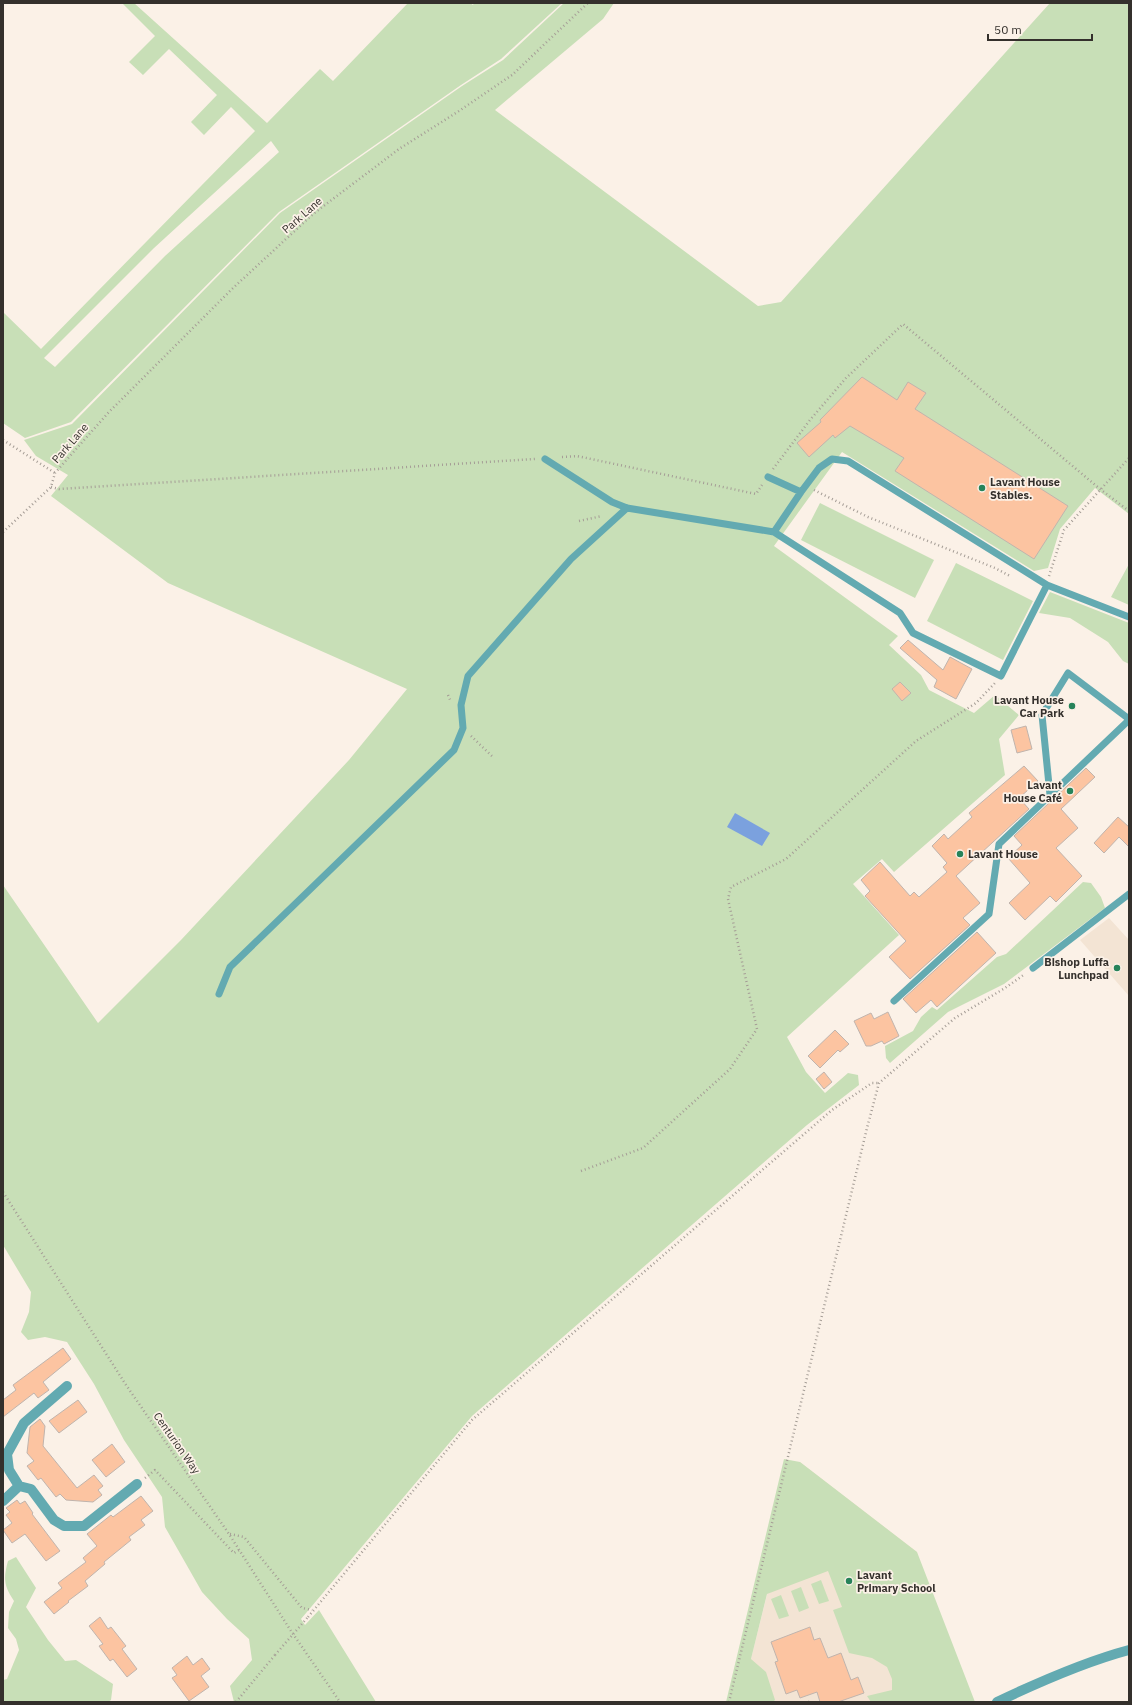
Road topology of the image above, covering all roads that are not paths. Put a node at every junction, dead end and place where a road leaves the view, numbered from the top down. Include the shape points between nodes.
1 (545, 458) road end
2 (768, 476) road end
3 (804, 489) junction
4 (627, 508) junction
5 (774, 532) junction
6 (1047, 585) junction
7 (1129, 617) edge
8 (1129, 720) edge
9 (1050, 795) junction
10 (1129, 894) edge
11 (1033, 968) road end
12 (219, 994) dead end
13 (894, 1001) dead end
14 (67, 1386) dead end
15 (137, 1484) road end
16 (19, 1486) junction
17 (3, 1501) edge
18 (1129, 1650) edge
19 (997, 1702) edge

1 - 4 lane via 612,502
2 - 3 lane
3 - 5 lane
3 - 6 lane via 819,468 832,459 848,461
4 - 5 lane
4 - 12 lane via 572,559 468,676 461,706 463,728 454,750 230,967
5 - 6 lane via 900,613 913,633 1001,676
6 - 7 lane
8 - 9 lane
8 - 9 lane via 1068,673 1042,715
9 - 13 lane via 999,844 989,914
10 - 11 lane
14 - 16 street via 24,1423 7,1454 9,1470
15 - 16 street via 84,1526 64,1526 54,1520 31,1490
16 - 17 street
18 - 19 street via 1038,1683

